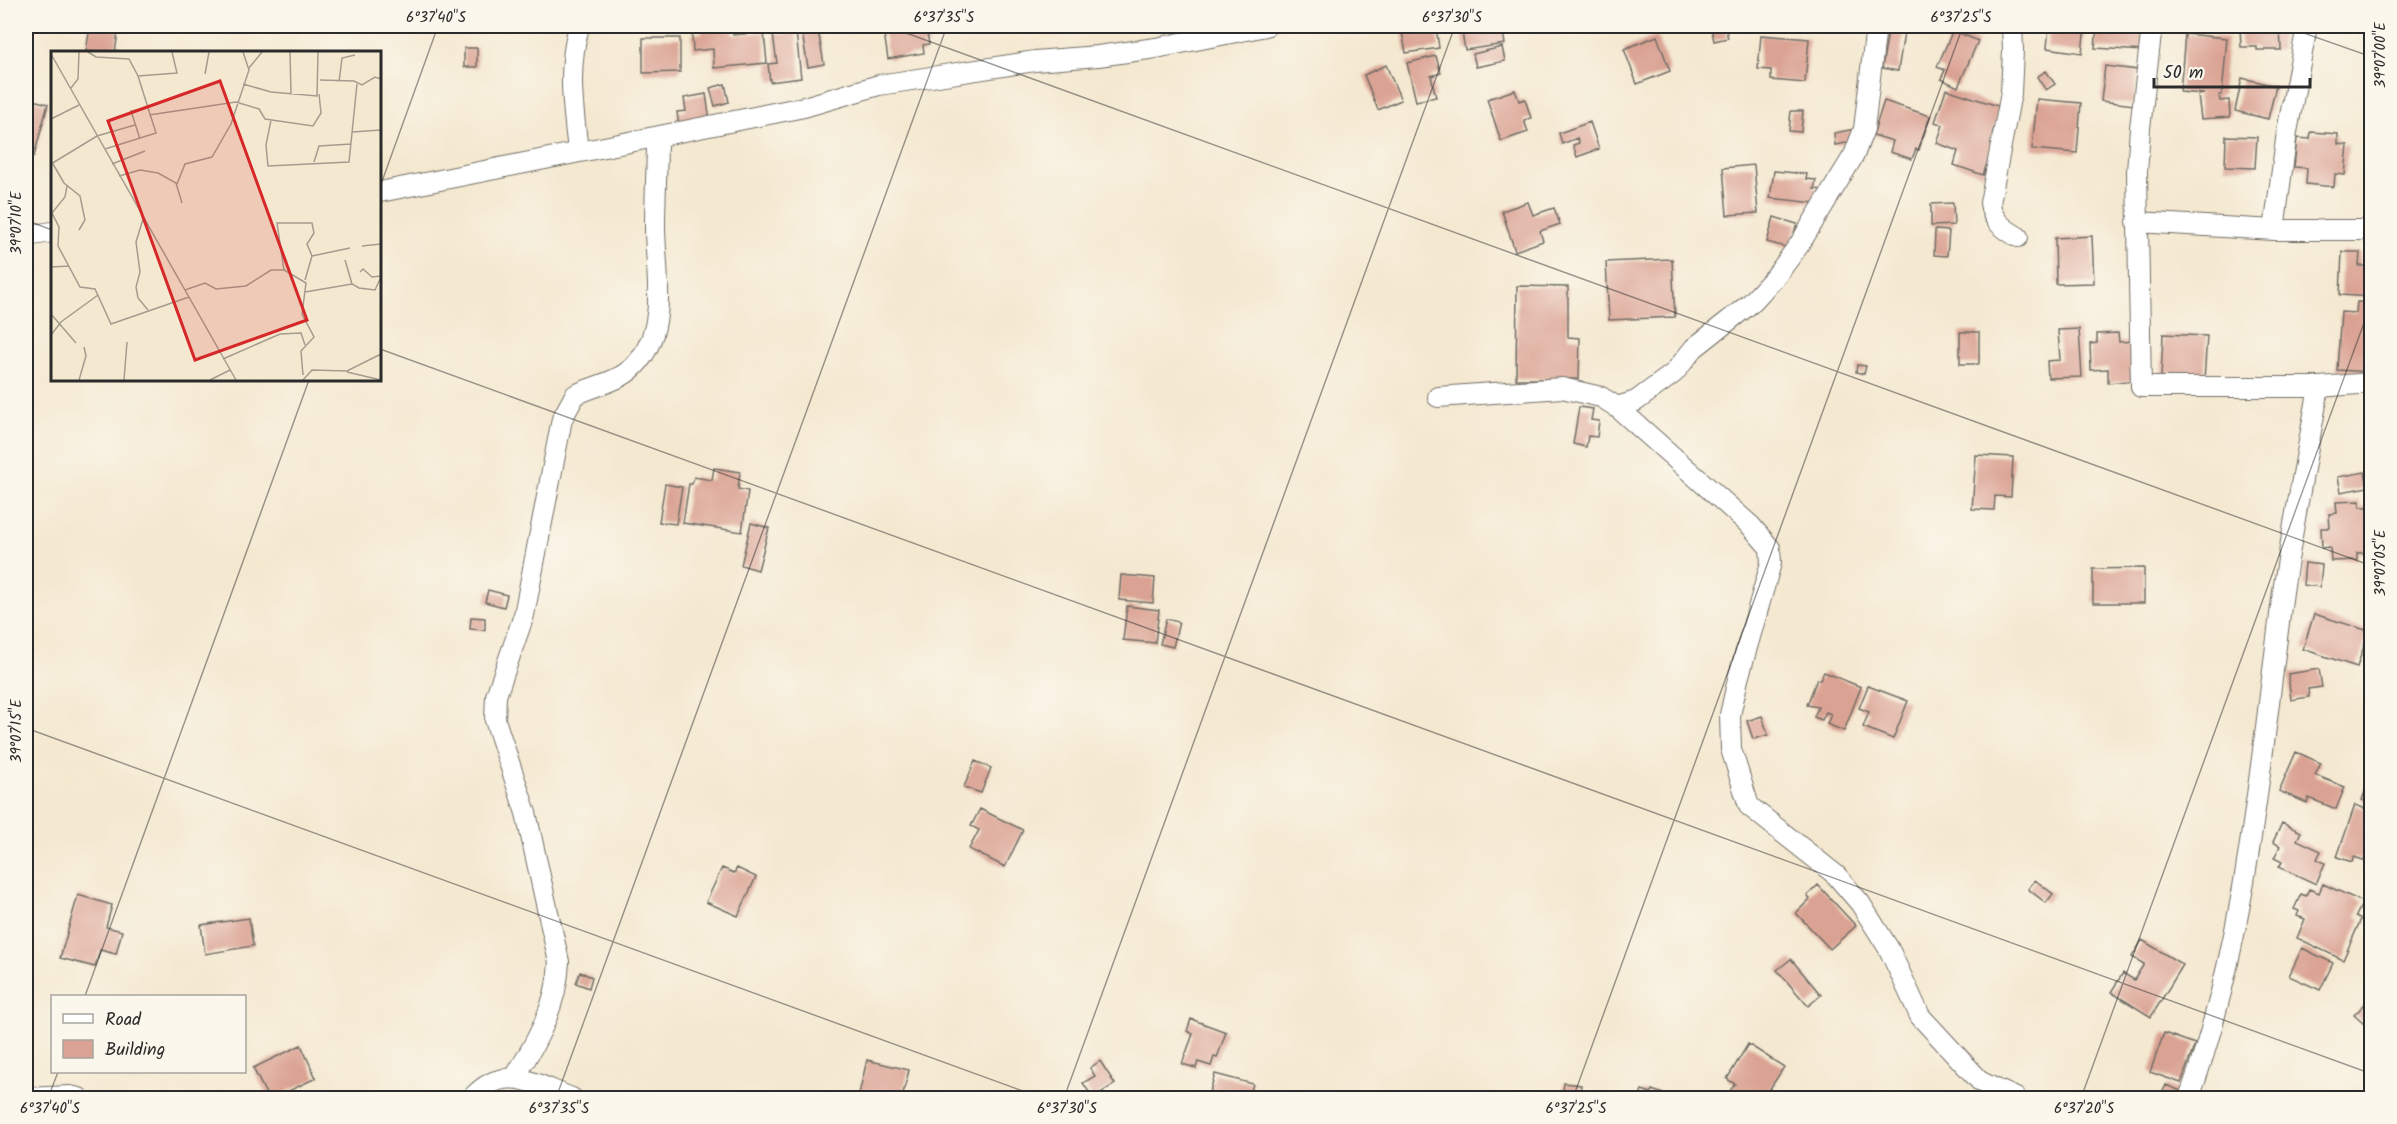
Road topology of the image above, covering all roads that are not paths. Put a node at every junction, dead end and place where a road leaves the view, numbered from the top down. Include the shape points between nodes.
1 (579, 26) edge
2 (1266, 26) edge
3 (1876, 26) edge
4 (2012, 26) edge
5 (2152, 26) edge
6 (2307, 26) edge
7 (657, 138) junction
8 (578, 151) junction
9 (381, 192) edge
10 (2137, 222) junction
11 (2274, 230) junction
12 (2372, 230) edge
13 (51, 232) edge
14 (26, 236) edge
15 (2018, 237) dead end
16 (2372, 383) edge
17 (2319, 387) junction
18 (1438, 397) dead end
19 (1617, 407) junction
20 (515, 1077) junction
21 (26, 1098) edge
22 (80, 1098) edge
23 (472, 1098) edge
24 (572, 1098) edge
25 (2016, 1098) edge
26 (2189, 1098) edge

1 - 8 street via 571,64
2 - 7 street via 1156,48 879,85 804,107
3 - 19 street via 1864,129 1854,155 1799,245 1751,303 1694,348 1674,373 1636,401
4 - 15 street via 2011,93 1990,204 1994,218
5 - 10 street via 2140,128
6 - 11 street
7 - 8 street
7 - 20 street via 658,311 652,336 639,361 618,380 575,395 562,419 524,615 496,696 495,720 525,813 559,962 550,1012
8 - 9 street
10 - 11 street
10 - 17 street via 2141,387
11 - 12 street
13 - 14 street
16 - 17 street
17 - 26 street via 2284,589 2240,911 2220,996
18 - 19 street via 1562,388 1601,397
19 - 25 street via 1751,526 1770,548 1771,563 1730,715 1731,748 1749,806 1836,875 1860,903 1889,949 1920,1016 1981,1082
20 - 23 street via 499,1080
20 - 24 street
21 - 22 street

